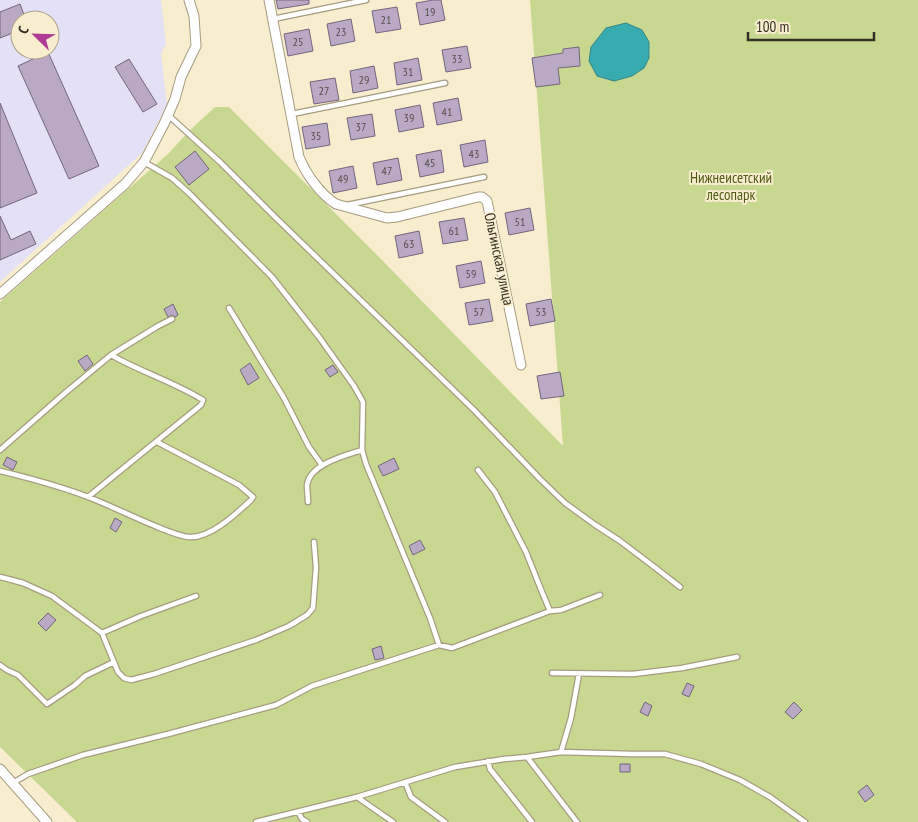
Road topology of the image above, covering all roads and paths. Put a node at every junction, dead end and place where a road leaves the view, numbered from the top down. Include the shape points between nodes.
1 (189, 0) edge
2 (269, 0) edge
3 (366, 0) edge
4 (272, 19) junction
5 (445, 83) dead end
6 (292, 114) junction
7 (168, 115) junction
8 (144, 162) junction
9 (484, 176) dead end
10 (340, 206) junction
11 (0, 294) edge
12 (229, 308) dead end
13 (172, 319) dead end
14 (111, 355) junction
15 (521, 365) dead end
16 (157, 442) junction
17 (0, 450) edge
18 (362, 450) junction
19 (322, 465) junction
20 (478, 470) dead end
21 (0, 471) edge
22 (88, 497) junction
23 (308, 502) dead end
24 (314, 542) dead end
25 (0, 577) edge
26 (680, 587) dead end
27 (600, 595) dead end
28 (196, 596) dead end
29 (550, 611) junction
30 (102, 633) junction
31 (439, 645) junction
32 (737, 656) dead end
33 (114, 662) junction
34 (0, 665) edge
35 (552, 673) dead end
36 (579, 674) junction
37 (561, 752) junction
38 (527, 757) junction
39 (488, 761) junction
40 (0, 769) edge
41 (405, 782) junction
42 (13, 783) junction
43 (357, 797) junction
44 (298, 812) junction
45 (47, 822) edge
46 (256, 822) edge
47 (307, 822) edge
48 (392, 822) edge
49 (445, 822) edge
50 (532, 822) edge
51 (577, 822) edge
52 (805, 822) edge

1 - 7 street via 194,16 196,46
2 - 4 street, Ольгинская улица
3 - 4 lane
4 - 6 street, Ольгинская улица
5 - 6 lane
6 - 10 street, Ольгинская улица via 299,157 305,171 329,200
7 - 8 street
7 - 26 lane via 474,410 565,503
8 - 11 street via 125,184
8 - 18 lane via 172,178 190,194 272,277 319,337 363,402
9 - 10 lane
10 - 15 street, Ольгинская улица via 387,218 485,198
12 - 19 lane
13 - 14 lane
14 - 16 lane via 203,400
14 - 17 lane
16 - 22 lane
16 - 22 lane via 239,485 253,497 228,521 203,535 191,537 152,525
18 - 19 lane
18 - 31 lane
19 - 23 lane via 315,469 307,484
20 - 29 lane via 495,492 526,552
21 - 22 lane
24 - 33 lane via 313,608 307,616 256,640 131,680 118,672
25 - 30 lane via 52,596
27 - 29 lane
28 - 30 lane
29 - 31 lane via 452,648
30 - 33 lane
31 - 42 lane via 312,686 276,705 83,755 28,774
32 - 36 lane via 633,674
33 - 34 lane via 85,676 47,704 18,675
35 - 36 lane
36 - 37 lane
37 - 38 lane
37 - 52 lane via 665,754 701,764 770,796
38 - 39 lane
38 - 51 lane
39 - 41 lane
39 - 50 lane via 490,769
40 - 42 street
41 - 43 lane
41 - 49 lane via 410,797
42 - 45 street
43 - 44 lane
43 - 48 lane
44 - 46 lane
44 - 47 lane

